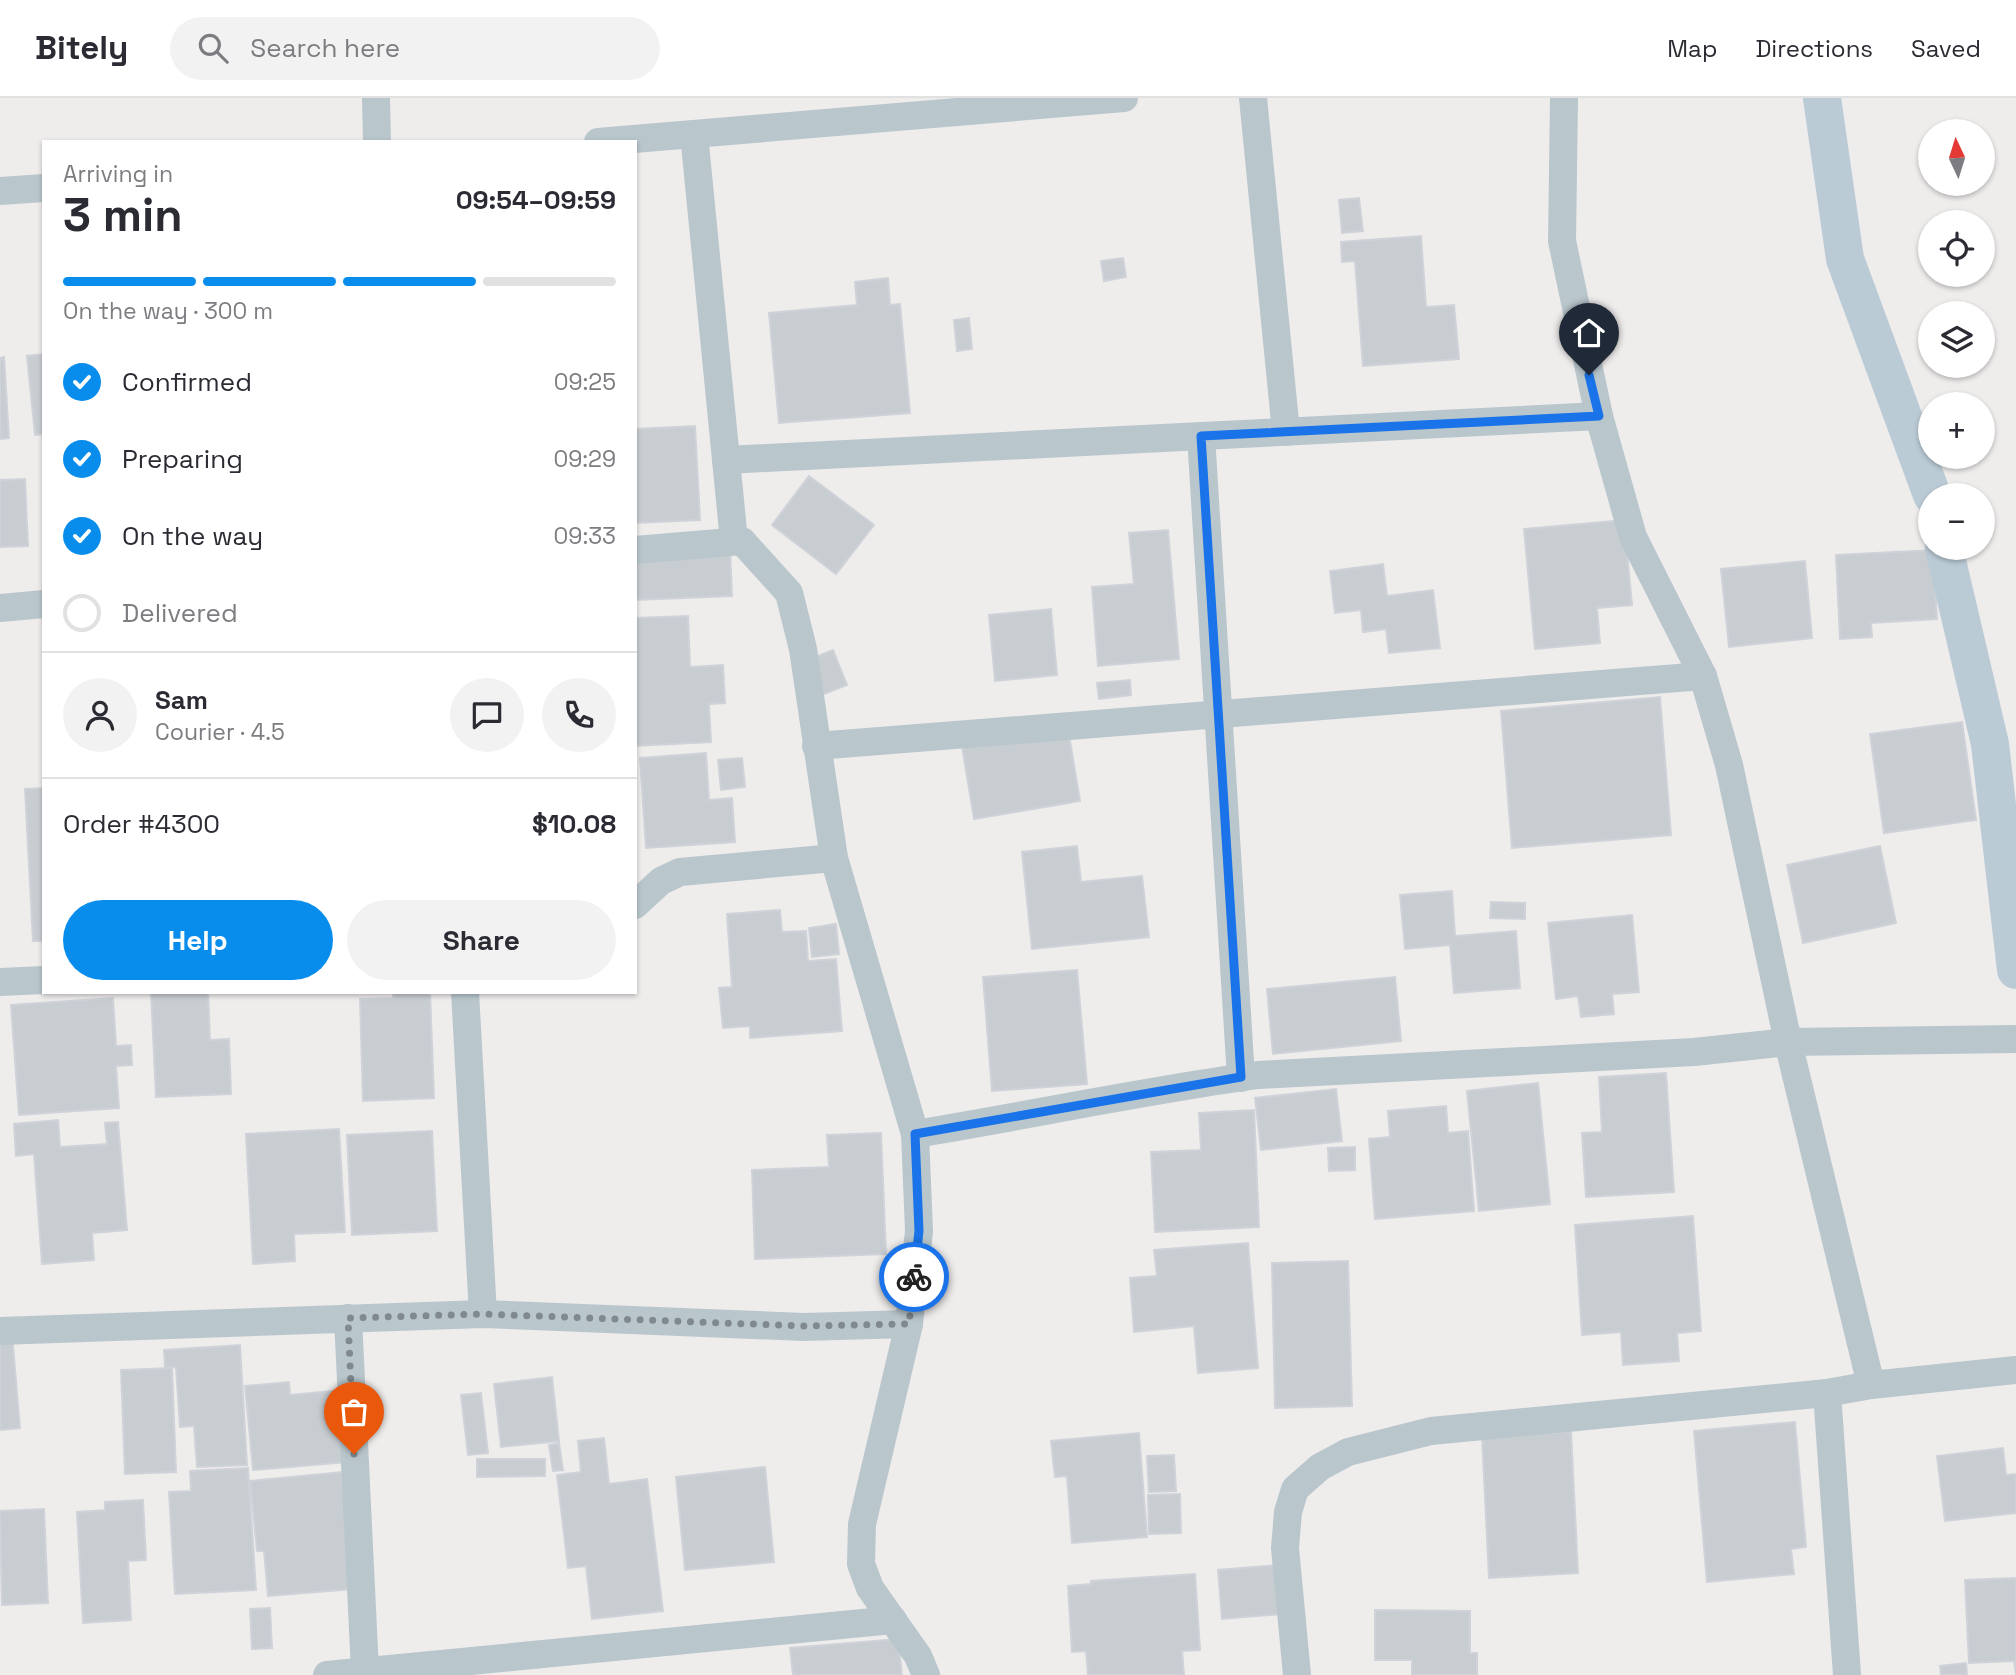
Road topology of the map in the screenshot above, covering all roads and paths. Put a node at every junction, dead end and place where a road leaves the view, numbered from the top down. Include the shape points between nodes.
1 (376, 98) edge
2 (1124, 98) edge
3 (1253, 98) edge
4 (1563, 98) edge
5 (1822, 98) edge
6 (857, 109) edge
7 (694, 134) junction
8 (377, 140) edge
9 (622, 140) edge
10 (42, 188) edge
11 (0, 191) edge
12 (1599, 416) junction
13 (1286, 432) junction
14 (1201, 436) junction
15 (726, 460) junction
16 (1928, 483) edge
17 (734, 541) junction
18 (637, 550) edge
19 (1947, 560) edge
20 (42, 604) edge
21 (0, 608) edge
22 (1703, 676) junction
23 (1218, 715) junction
24 (817, 746) junction
25 (834, 858) junction
26 (637, 903) edge
27 (2016, 970) edge
28 (42, 981) edge
29 (0, 982) edge
30 (464, 994) edge
31 (2016, 1038) edge
32 (1788, 1042) junction
33 (1241, 1077) junction
34 (915, 1134) junction
35 (483, 1314) junction
36 (348, 1318) junction
37 (909, 1324) junction
38 (0, 1331) edge
39 (2016, 1370) edge
40 (1871, 1385) junction
41 (1827, 1393) junction
42 (893, 1620) junction
43 (365, 1671) junction
44 (327, 1675) edge
45 (926, 1675) edge
46 (1297, 1675) edge
47 (1847, 1675) edge

1 - 8 street
2 - 6 street
3 - 13 street
4 - 12 street via 1562,241
5 - 16 street via 1845,259
6 - 7 street
7 - 9 street
7 - 15 street
10 - 11 street
12 - 13 street
12 - 22 street via 1633,537
13 - 14 street
14 - 15 street
14 - 23 street
15 - 17 street
17 - 18 street
17 - 24 street via 742,541 789,593 803,649
19 - 27 street via 1990,744
20 - 21 street
22 - 23 street
22 - 32 street via 1729,765
23 - 24 street
23 - 33 street
24 - 25 street
25 - 26 street via 680,872 661,881
25 - 34 street
28 - 29 street
30 - 35 street
31 - 32 street
32 - 33 street via 1693,1052
32 - 40 street
33 - 34 street
34 - 37 street via 919,1231
35 - 36 street
35 - 37 street via 804,1326
36 - 38 street
36 - 43 street
37 - 42 street via 862,1524 863,1576
39 - 40 street
40 - 41 street
41 - 46 street via 1432,1431 1338,1457 1295,1489 1288,1512 1285,1548
41 - 47 street
42 - 43 street
42 - 45 street
43 - 44 street

